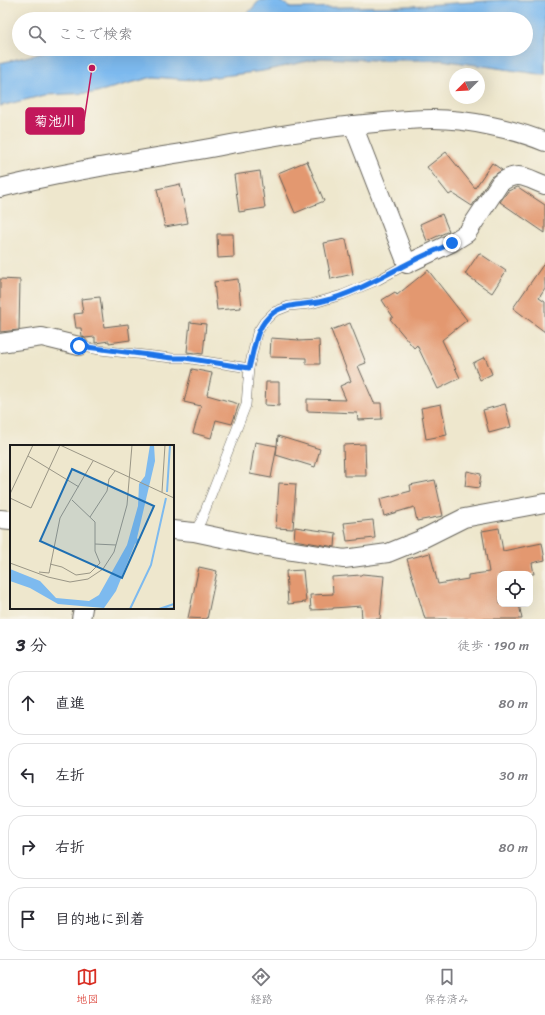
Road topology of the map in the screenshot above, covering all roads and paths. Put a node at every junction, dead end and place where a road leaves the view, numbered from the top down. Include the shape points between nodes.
1 (353, 125) junction
2 (545, 142) edge
3 (545, 185) edge
4 (0, 188) edge
5 (407, 264) junction
6 (0, 343) edge
7 (79, 346) joint
8 (249, 368) junction
9 (545, 503) edge
10 (0, 519) edge
11 (10, 520) edge
12 (174, 530) edge
13 (194, 532) junction
14 (83, 609) edge
15 (81, 619) edge

1 - 2 street via 434,119 460,121
1 - 4 street via 285,134 121,163
1 - 5 street
3 - 5 street via 515,175 507,178 500,183 467,232 452,243
5 - 8 lane via 342,295 311,304 289,306 274,312 257,333
6 - 7 street via 42,337
7 - 8 lane
8 - 13 lane via 246,405 201,521
9 - 13 street via 464,518 388,553 344,559
10 - 11 street
12 - 13 street
14 - 15 street

